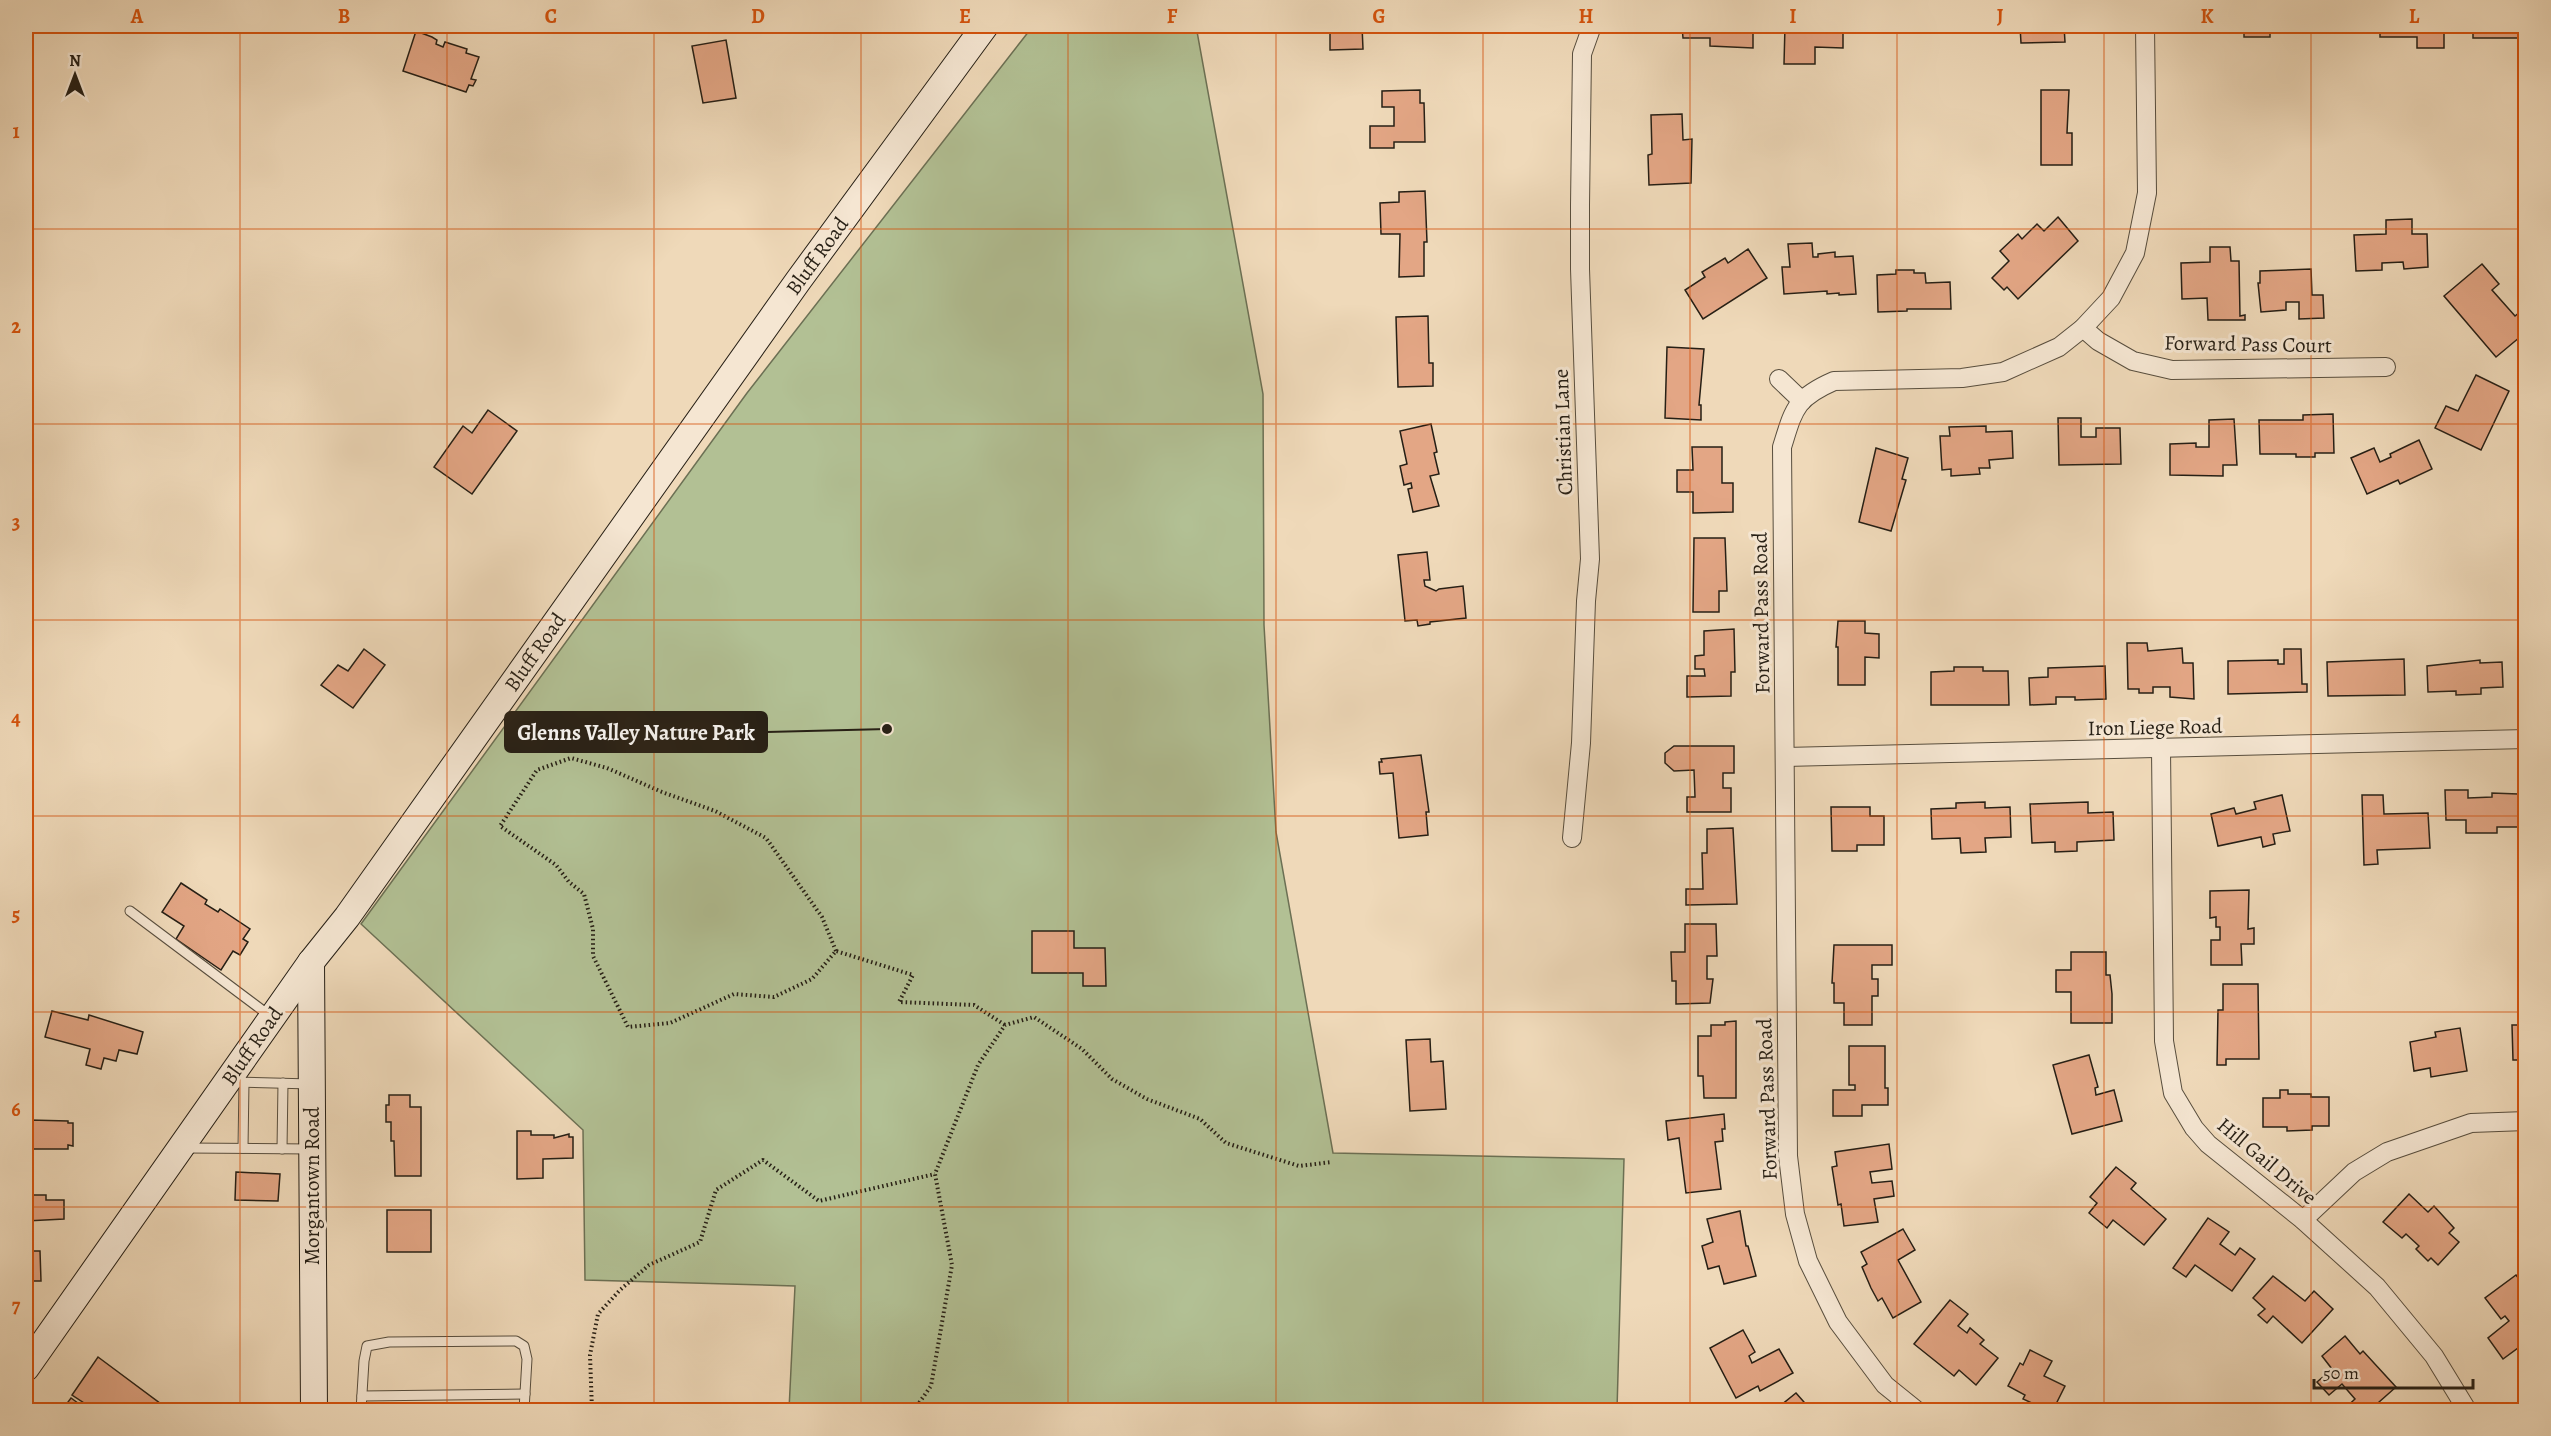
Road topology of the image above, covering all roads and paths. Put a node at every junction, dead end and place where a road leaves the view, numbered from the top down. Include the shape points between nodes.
1 (985, 26) edge
2 (1592, 26) edge
3 (2145, 26) edge
4 (2083, 328) junction
5 (2386, 367) dead end
6 (1779, 379) dead end
7 (1802, 401) junction
8 (2526, 739) edge
9 (2161, 749) junction
10 (1785, 757) junction
11 (1572, 838) dead end
12 (130, 911) dead end
13 (836, 951) junction
14 (311, 962) junction
15 (272, 1018) junction
16 (1005, 1025) junction
17 (235, 1082) junction
18 (283, 1083) junction
19 (312, 1084) junction
20 (2526, 1121) edge
21 (180, 1148) junction
22 (243, 1148) junction
23 (282, 1149) junction
24 (312, 1149) junction
25 (1332, 1162) dead end
26 (935, 1174) junction
27 (2303, 1220) junction
28 (26, 1368) edge
29 (525, 1394) junction
30 (362, 1396) junction
31 (314, 1410) edge
32 (361, 1410) edge
33 (524, 1410) edge
34 (592, 1410) edge
35 (914, 1410) edge
36 (1916, 1410) edge
37 (2467, 1410) edge

1 - 14 main road, Bluff Road
2 - 11 street, Christian Lane via 1582,54 1580,215 1590,559
3 - 4 street, Forward Pass Road via 2147,193 2135,253 2111,298
4 - 5 street, Forward Pass Court via 2133,361 2172,370
4 - 7 street, Forward Pass Road via 2059,346 2003,372 1962,378 1834,381 1815,389
6 - 7 street
7 - 10 street, Forward Pass Road via 1794,409 1782,447
8 - 9 street, Iron Liege Road
9 - 10 street, Iron Liege Road
9 - 27 street, Hill Gail Drive via 2163,1041 2173,1093 2208,1144
10 - 36 street, Forward Pass Road via 1788,1156 1795,1214 1808,1261 1838,1322 1885,1384
12 - 15 lane
13 - 13 path via 812,980 774,998 734,994 670,1023 628,1027 593,956 593,929 585,894 556,865 500,826 537,770 571,758 607,768 715,811 766,838 822,917
13 - 16 path via 913,975 899,1002 974,1005
14 - 15 main road, Bluff Road
14 - 19 main road, Morgantown Road
15 - 17 main road, Bluff Road
16 - 25 path via 1034,1017 1082,1049 1112,1079 1147,1099 1200,1119 1226,1143 1299,1167
16 - 26 path via 978,1065
17 - 18 lane
17 - 21 main road, Bluff Road
17 - 22 lane via 248,1114
18 - 19 lane
18 - 23 lane via 279,1115
19 - 24 main road, Morgantown Road
20 - 27 street via 2471,1123 2387,1152 2354,1173
21 - 22 lane
21 - 28 main road, Bluff Road
22 - 23 lane
23 - 24 lane
24 - 31 main road, Morgantown Road
26 - 34 path via 819,1201 763,1160 716,1190 700,1242 649,1265 598,1314 590,1354
26 - 35 path via 952,1265 932,1386
27 - 37 street, Hill Gail Drive via 2377,1287 2434,1356
29 - 30 lane
29 - 30 lane via 527,1359 524,1346 516,1341 389,1341 367,1346
29 - 33 lane
30 - 32 lane

